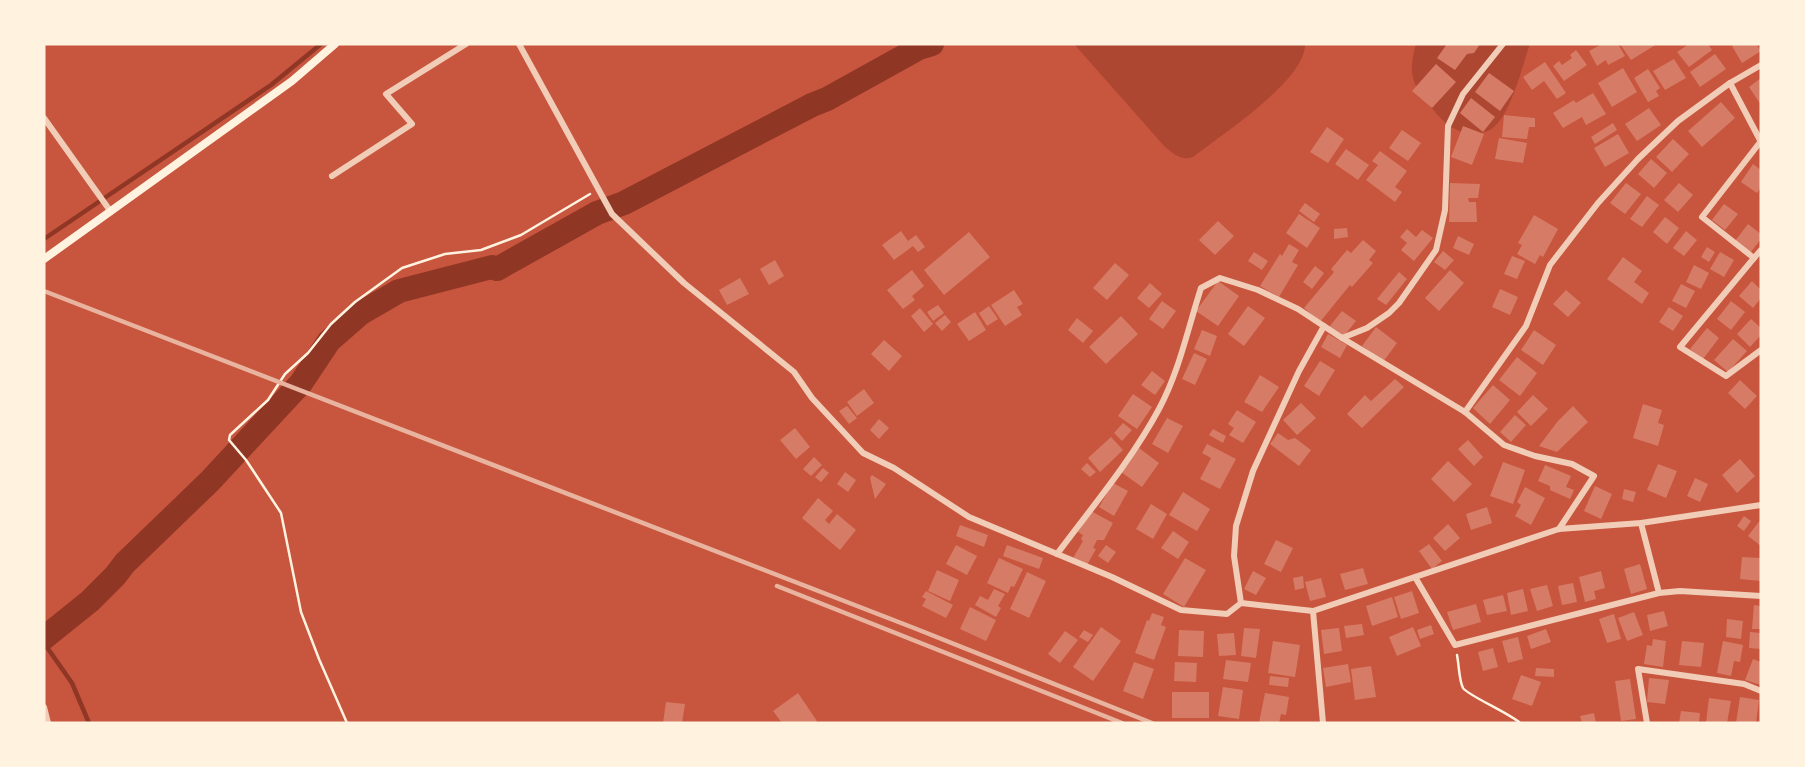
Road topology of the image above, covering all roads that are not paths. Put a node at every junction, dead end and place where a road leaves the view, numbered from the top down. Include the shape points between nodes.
1 (335, 44) edge
2 (466, 44) edge
3 (519, 44) edge
4 (1503, 44) edge
5 (1761, 65) edge
6 (1730, 83) junction
7 (44, 118) edge
8 (1761, 142) edge
9 (332, 176) dead end
10 (111, 212) junction
11 (1761, 250) edge
12 (1754, 258) junction
13 (44, 259) edge
14 (1324, 326) junction
15 (1342, 338) junction
16 (1761, 350) edge
17 (1465, 412) junction
18 (1761, 505) edge
19 (1641, 523) junction
20 (1559, 529) junction
21 (1057, 554) junction
22 (1415, 577) junction
23 (1658, 593) junction
24 (1761, 596) edge
25 (1241, 603) junction
26 (1312, 611) junction
27 (1761, 691) edge
28 (44, 708) edge
29 (48, 723) edge
30 (1323, 723) edge
31 (1647, 723) edge

1 - 10 main road via 292,81
2 - 9 street via 386,94 412,124
3 - 21 street via 612,214 684,283 794,372 863,453 969,517
4 - 15 street via 1463,94 1448,126 1445,210 1436,250 1389,313
5 - 6 street
6 - 8 street
6 - 17 street via 1678,121 1598,203 1550,265 1526,326
7 - 10 street
8 - 12 street via 1702,217
10 - 13 main road
11 - 12 street
12 - 16 street via 1680,347 1726,376
14 - 15 street
14 - 21 street via 1258,290 1220,278 1201,288 1160,408
14 - 25 street via 1252,471 1236,526 1234,555
15 - 17 street
17 - 20 street via 1504,445 1572,464 1594,477
18 - 19 street
19 - 20 street
19 - 23 street
20 - 22 street
21 - 25 street via 1181,610 1227,614
22 - 23 street via 1455,645
22 - 26 street
23 - 24 street
25 - 26 street
26 - 30 street
27 - 31 street via 1744,684 1638,669
28 - 29 street

